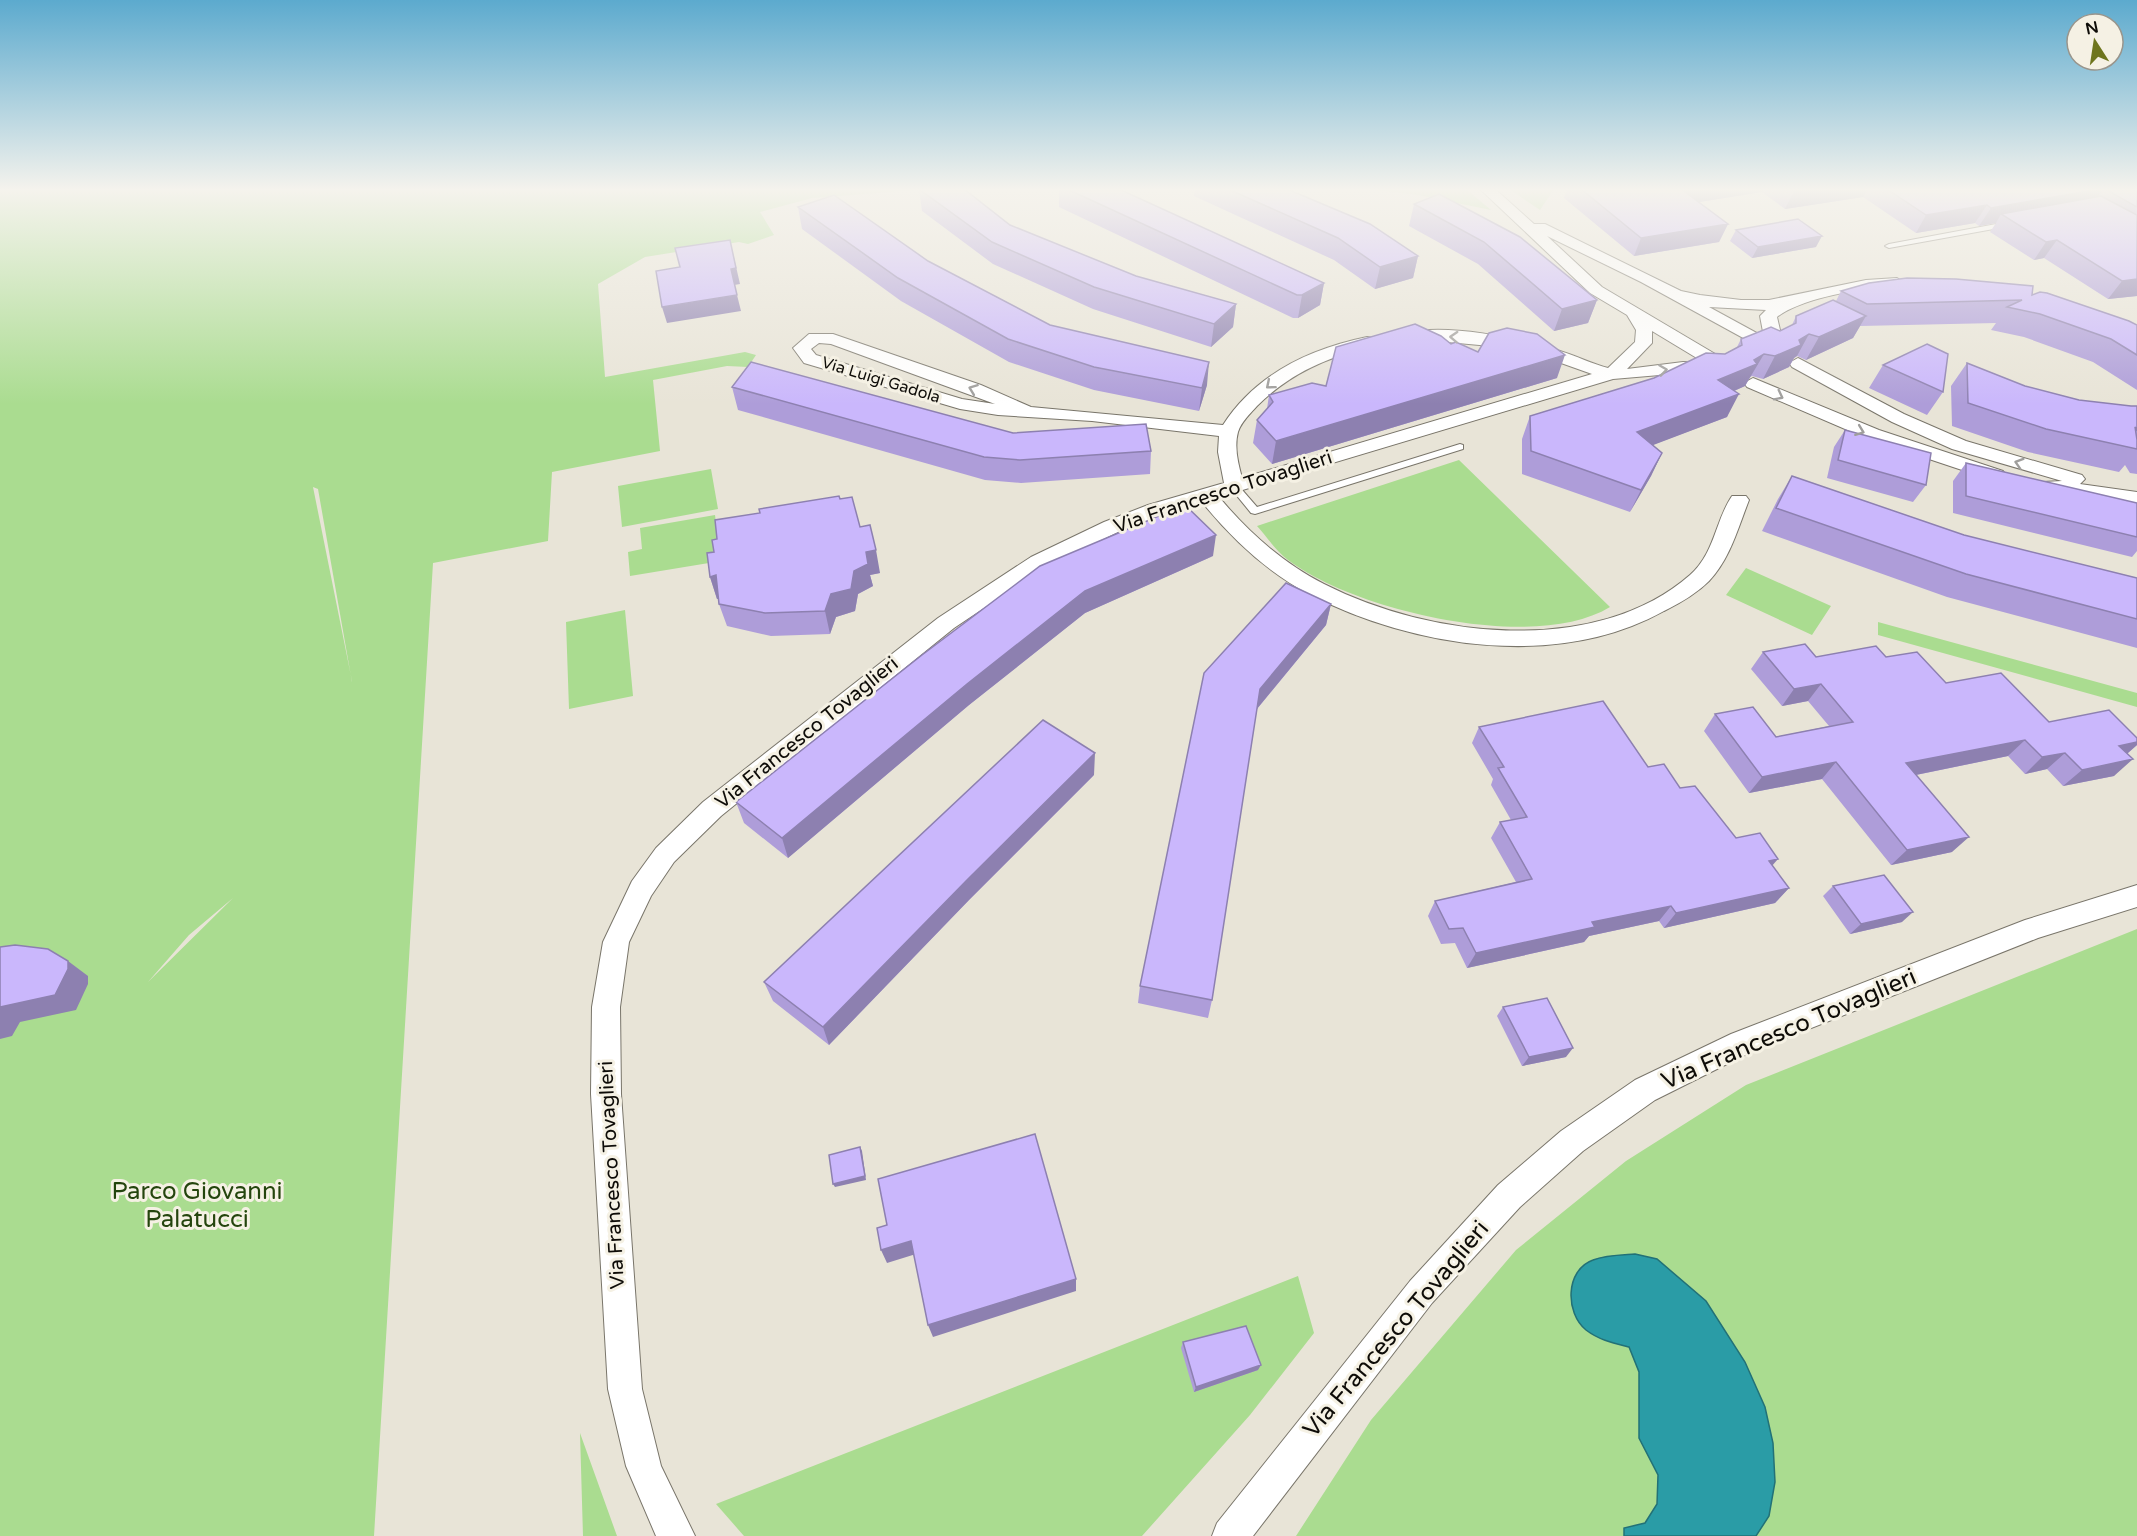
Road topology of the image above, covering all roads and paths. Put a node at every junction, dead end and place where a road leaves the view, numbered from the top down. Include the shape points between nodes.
1 (1565, 261) edge
2 (1610, 261) edge
3 (1647, 279) junction
4 (1908, 284) edge
5 (1596, 290) junction
6 (1672, 294) junction
7 (1785, 303) junction
8 (1634, 314) junction
9 (1798, 363) edge
10 (1612, 374) junction
11 (1753, 383) edge
12 (1837, 384) junction
13 (1806, 409) junction
14 (1026, 411) junction
15 (1229, 431) junction
16 (1460, 447) dead end
17 (1234, 486) junction
18 (2137, 490) edge
19 (1206, 494) junction
20 (2137, 498) edge
21 (1739, 500) dead end
22 (2137, 896) edge
23 (677, 1536) edge
24 (1230, 1536) edge

1 - 5 street
2 - 3 street
3 - 5 street via 1611,273 1599,277
3 - 6 street
4 - 7 street via 1874,282
5 - 8 street
6 - 7 street via 1720,305
6 - 7 street via 1771,344 1768,316
8 - 10 street via 1644,330 1643,343
10 -> 8 street via 1693,365 1717,367
9 - 12 street
10 -> 15 street via 1545,352 1490,340 1451,336 1389,339 1338,349 1292,369 1260,393
10 - 17 street, Via Francesco Tovaglieri
11 -> 13 street
12 - 13 street via 1839,404
18 -> 12 street via 2066,478 1959,445 1898,418
13 -> 20 street via 1910,450 2022,483
14 -> 14 street, Via Luigi Gadola via 833,339 815,338 802,348 810,359 960,404
14 - 15 street, Via Luigi Gadola
15 - 17 street
16 - 17 lane via 1255,511
17 - 19 street, Via Francesco Tovaglieri
19 - 21 street via 1233,527 1270,560 1343,602 1433,629 1520,636 1599,630 1634,618 1672,598 1708,568
19 - 23 street, Via Francesco Tovaglieri via 1133,518 1065,549 1014,577 946,623 694,825 665,855 628,912 613,953 606,1007 606,1094 621,1343 633,1434 650,1483
22 - 24 street, Via Francesco Tovaglieri via 2034,928 1742,1043 1645,1090 1572,1141 1509,1196 1421,1292

